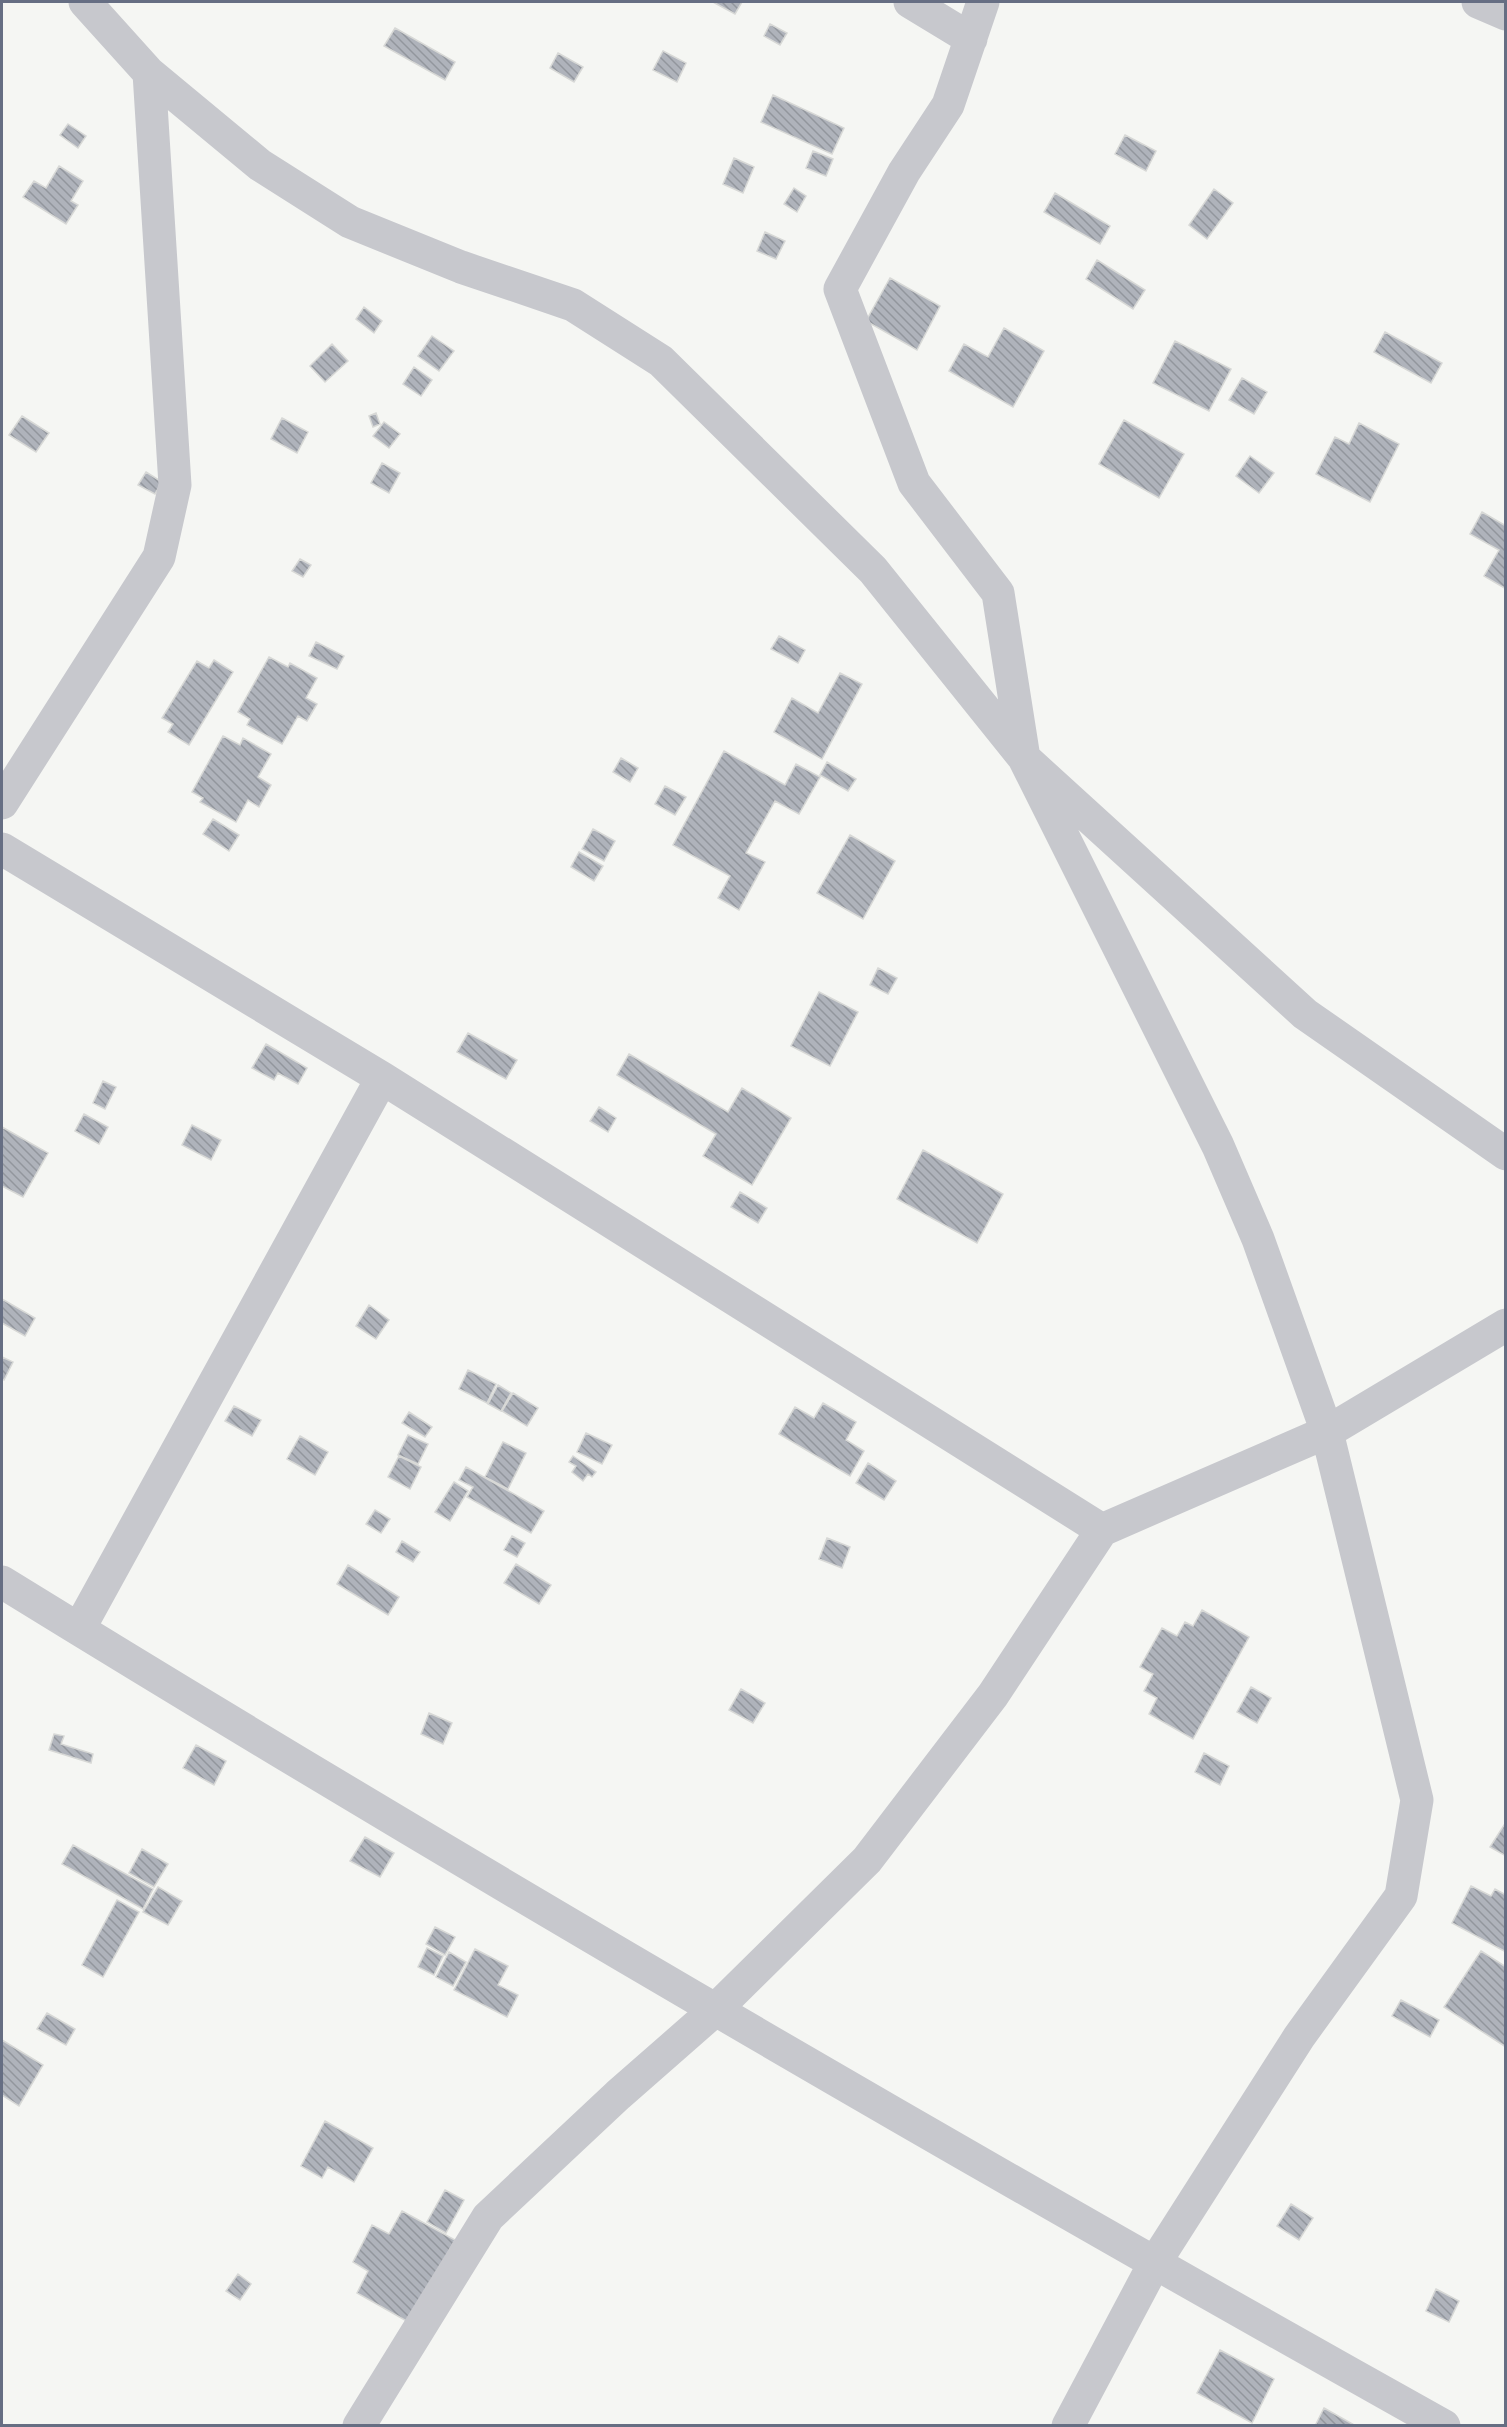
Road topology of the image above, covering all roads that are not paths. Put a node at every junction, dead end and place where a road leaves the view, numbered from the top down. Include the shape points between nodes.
1 (85, 2) edge
2 (910, 2) edge
3 (983, 2) edge
4 (1478, 2) edge
5 (1506, 14) edge
6 (971, 39) junction
7 (149, 73) junction
8 (1024, 759) junction
9 (2, 803) edge
10 (2, 849) edge
11 (382, 1078) junction
12 (1506, 1154) edge
13 (1506, 1325) edge
14 (1327, 1432) junction
15 (1102, 1530) junction
16 (2, 1582) edge
17 (79, 1629) junction
18 (715, 2010) junction
19 (1154, 2264) junction
20 (359, 2426) edge
21 (1068, 2426) edge
22 (1444, 2426) edge

1 - 7 street
2 - 6 street
3 - 6 street
4 - 5 street
6 - 8 street via 948,105 904,172 840,289 914,483 998,593
7 - 8 street via 260,165 350,222 461,267 573,305 661,361 873,570
7 - 9 street via 175,485 159,557
8 - 12 street via 1305,1014
8 - 14 street via 1218,1146 1258,1239
10 - 11 street
11 - 15 street
11 - 17 street
13 - 14 street
14 - 15 street
14 - 19 street via 1417,1800 1401,1896 1299,2037
15 - 18 street via 993,1695 867,1860
16 - 17 street
17 - 18 street
18 - 19 street
18 - 20 street via 488,2217
19 - 21 street
19 - 22 street

